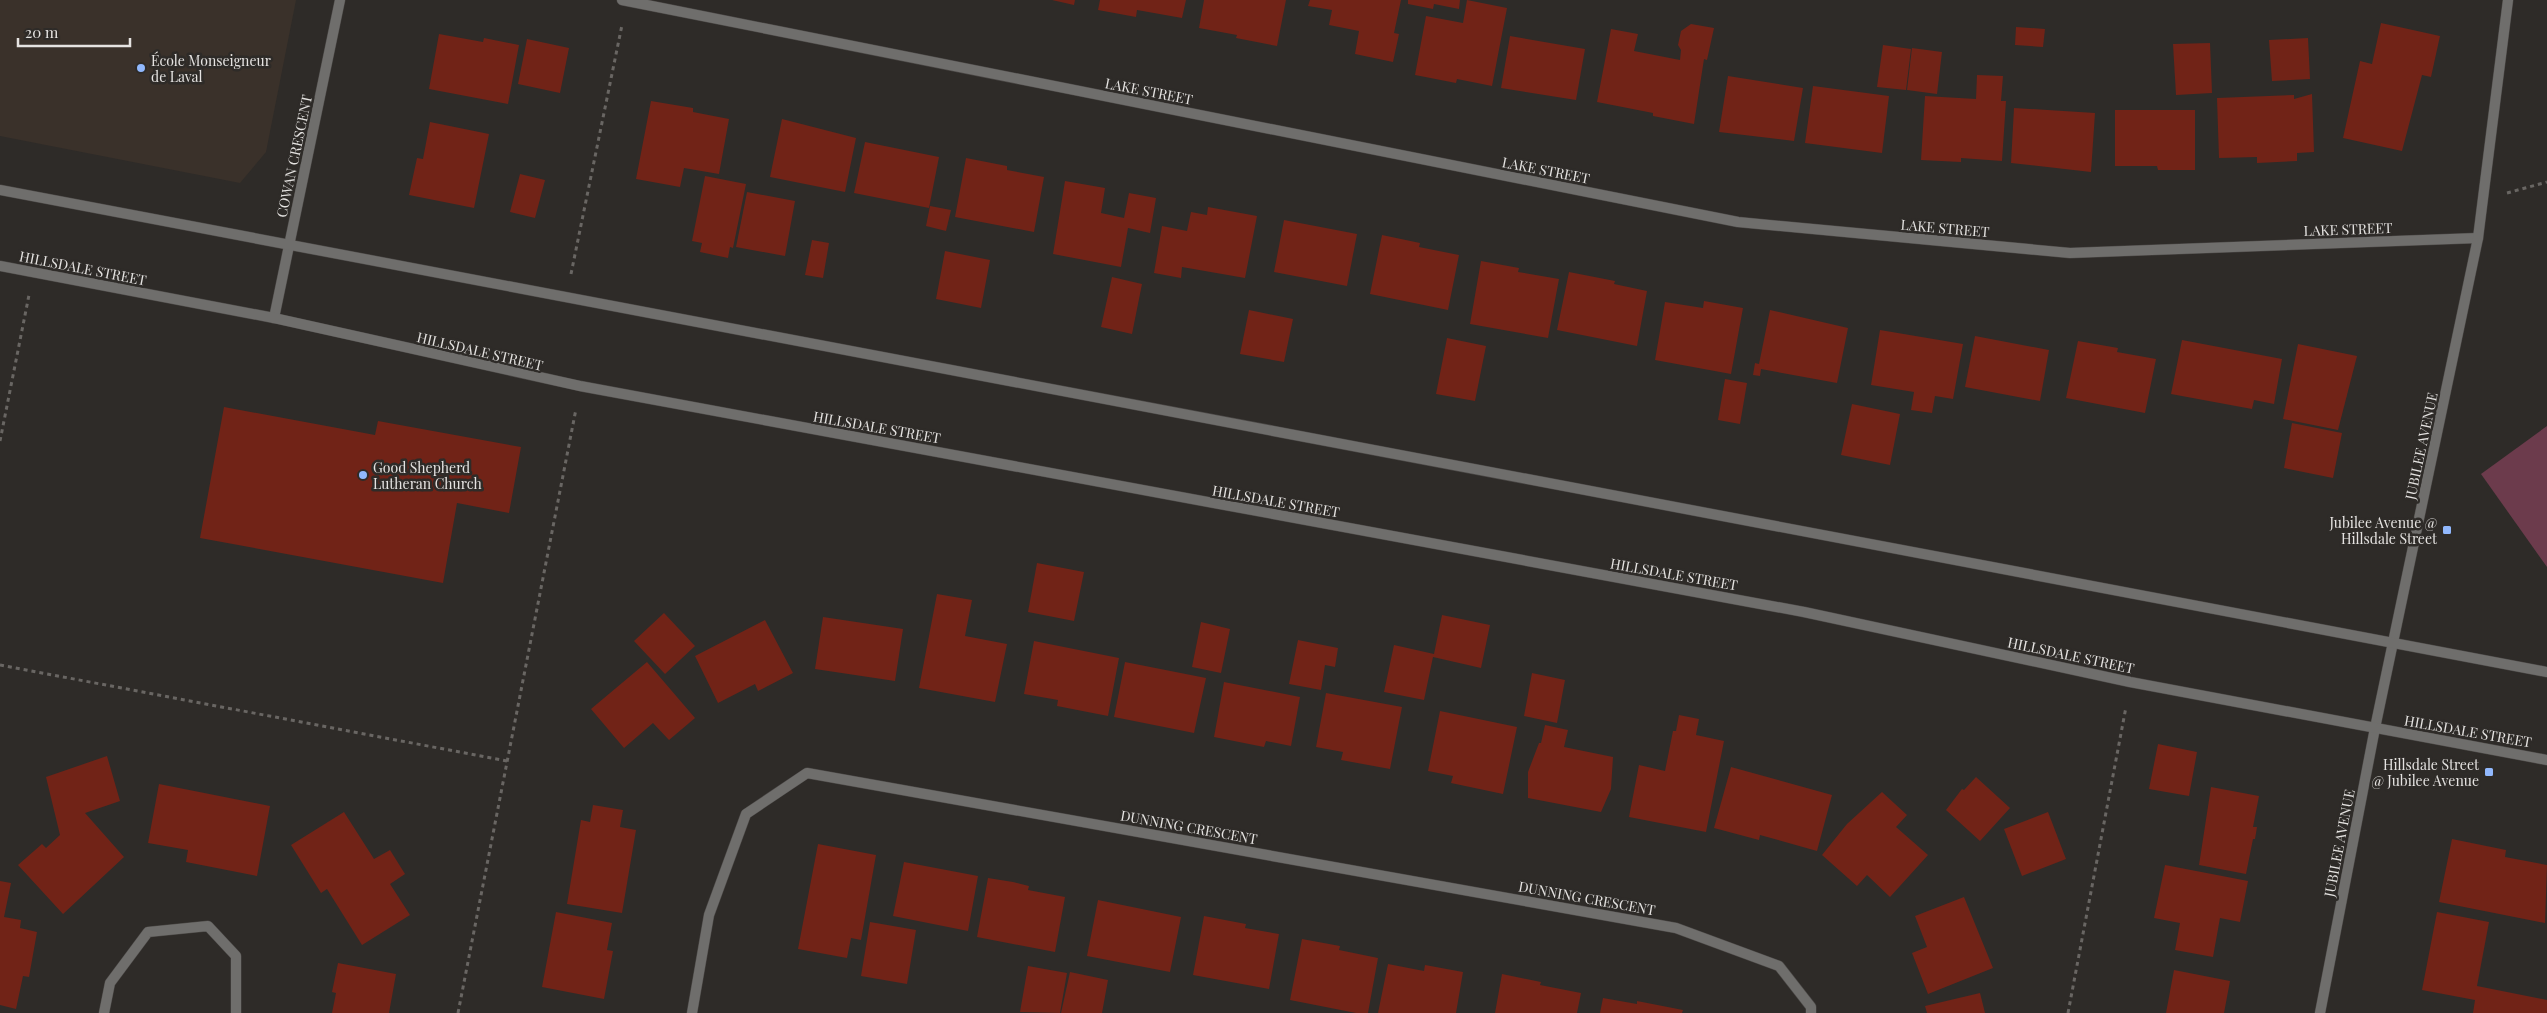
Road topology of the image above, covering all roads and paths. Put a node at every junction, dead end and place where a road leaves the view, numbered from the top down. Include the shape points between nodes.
1 (340, 0) edge
2 (624, 0) edge
3 (2508, 0) edge
4 (2547, 182) edge
5 (0, 190) edge
6 (2483, 200) junction
7 (2478, 238) junction
8 (290, 243) junction
9 (0, 266) edge
10 (33, 272) junction
11 (566, 296) junction
12 (274, 318) junction
13 (580, 386) junction
14 (0, 442) edge
15 (2394, 643) junction
16 (0, 665) edge
17 (2547, 672) edge
18 (2130, 682) junction
19 (2375, 728) junction
20 (2547, 760) edge
21 (507, 761) junction
22 (104, 1013) edge
23 (236, 1013) edge
24 (458, 1013) edge
25 (692, 1013) edge
26 (1812, 1013) edge
27 (2068, 1013) edge
28 (2320, 1013) edge

1 - 8 street, COWAN CRESCENT
2 - 7 street, LAKE STREET via 1738,222 2070,253
2 - 11 path
3 - 6 street, JUBILEE AVENUE
4 - 6 path
5 - 8 street
6 - 7 street, JUBILEE AVENUE
7 - 15 street, JUBILEE AVENUE
8 - 11 street
8 - 12 street, COWAN CRESCENT
9 - 10 street, HILLSDALE STREET
10 - 12 street, HILLSDALE STREET
10 - 14 path
11 - 15 street
12 - 13 street, HILLSDALE STREET
13 - 18 street, HILLSDALE STREET via 1804,612
13 - 21 path
15 - 17 street
15 - 19 street, JUBILEE AVENUE
16 - 21 path
18 - 19 street, HILLSDALE STREET
18 - 27 path
19 - 20 street, HILLSDALE STREET
19 - 28 street, JUBILEE AVENUE
21 - 24 path
22 - 23 street via 110,983 148,932 208,926 236,956
25 - 26 street, DUNNING CRESCENT via 709,915 746,814 807,774 1676,928 1779,966 1811,1007

